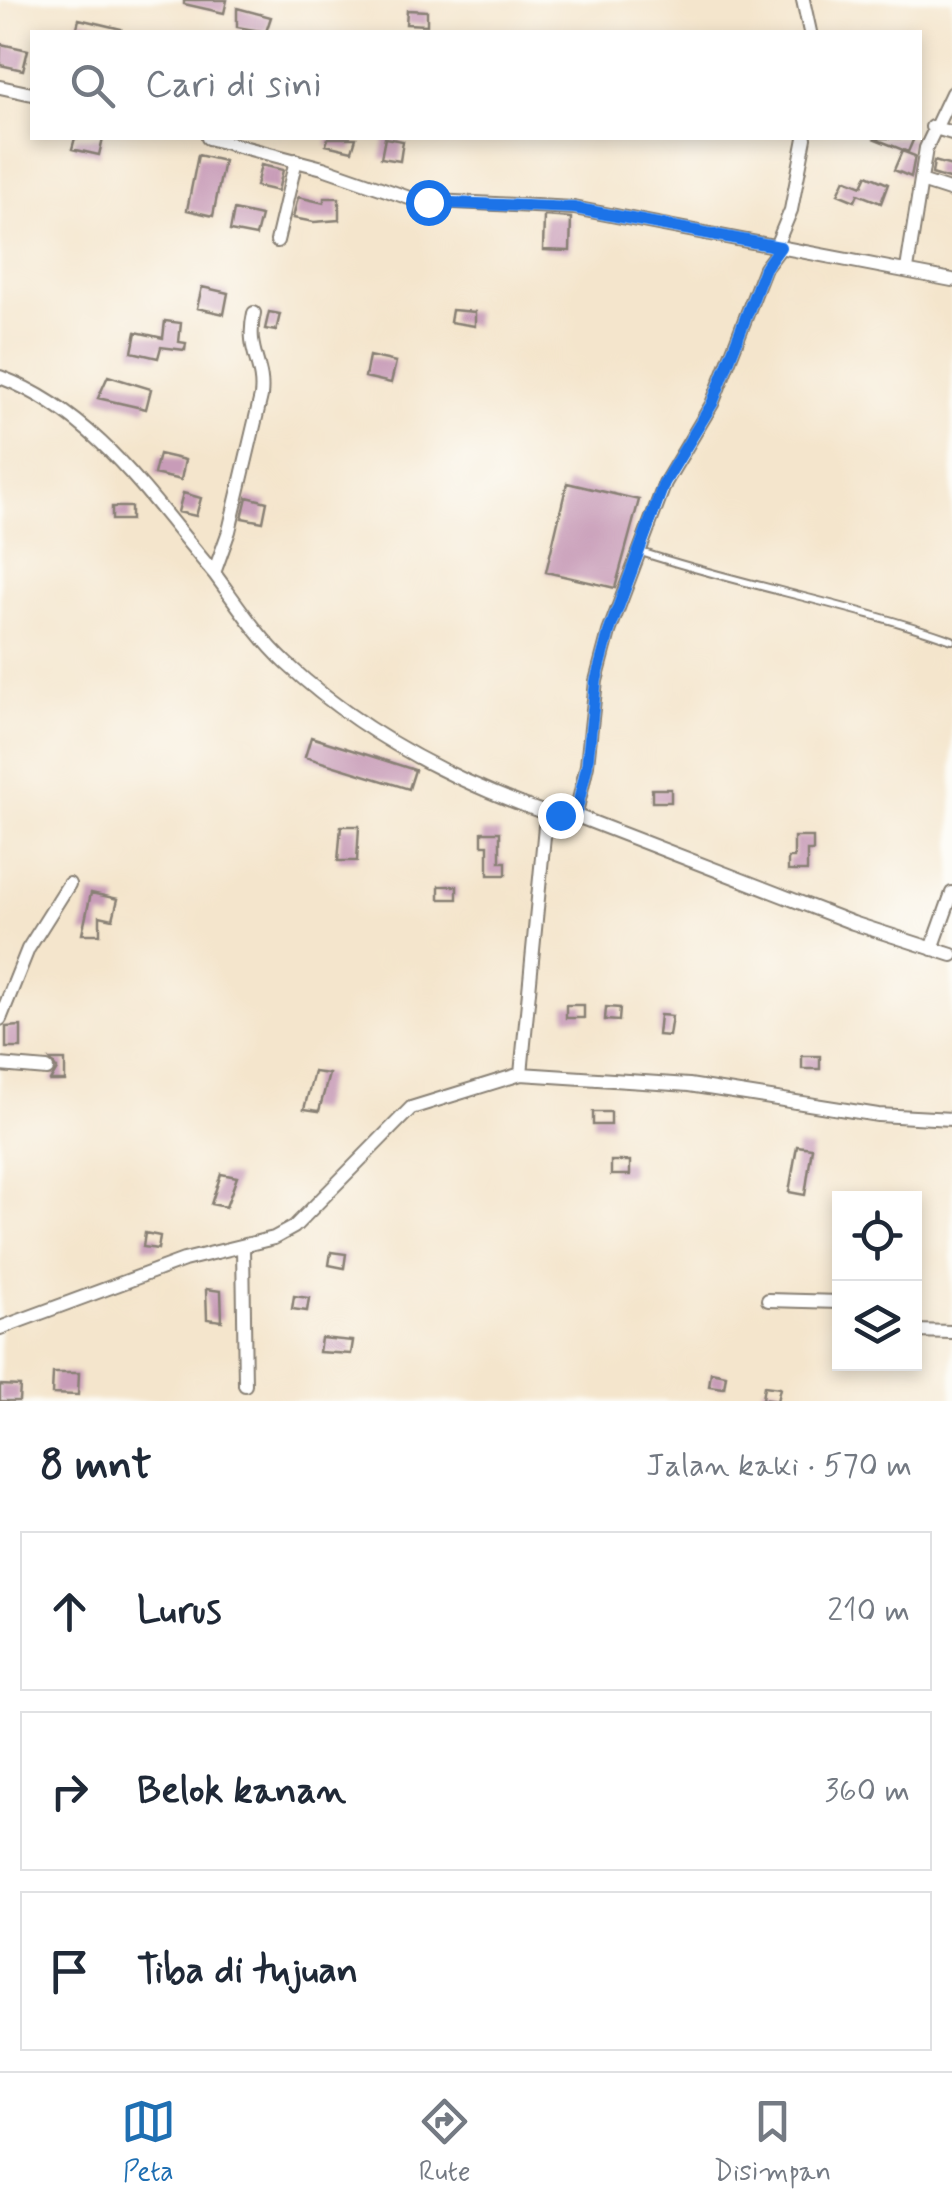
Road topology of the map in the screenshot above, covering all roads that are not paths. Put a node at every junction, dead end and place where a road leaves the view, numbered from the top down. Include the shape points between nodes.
1 (804, 0) edge
2 (810, 30) edge
3 (0, 88) edge
4 (952, 93) edge
5 (30, 94) edge
6 (932, 126) junction
7 (952, 133) edge
8 (216, 140) edge
9 (806, 140) edge
10 (296, 160) junction
11 (921, 181) junction
12 (952, 191) edge
13 (277, 241) dead end
14 (778, 246) junction
15 (907, 269) junction
16 (952, 280) edge
17 (254, 313) dead end
18 (0, 377) edge
19 (639, 552) junction
20 (214, 574) junction
21 (952, 640) edge
22 (574, 815) junction
23 (551, 816) junction
24 (68, 884) dead end
25 (952, 893) edge
26 (932, 949) junction
27 (952, 955) edge
28 (0, 1020) edge
29 (0, 1065) edge
30 (47, 1069) dead end
31 (521, 1074) junction
32 (952, 1119) edge
33 (243, 1247) junction
34 (768, 1300) dead end
35 (832, 1302) edge
36 (0, 1328) edge
37 (922, 1331) edge
38 (952, 1332) edge
39 (246, 1385) dead end

1 - 2 street
3 - 5 street
4 - 6 street
6 - 7 street
6 - 11 street
8 - 10 street
9 - 14 street
10 - 13 street
10 - 14 street via 415,200 574,208
11 - 12 street
11 - 15 street
14 - 15 street
14 - 19 street via 712,404 664,483
15 - 16 street
17 - 20 street via 248,336 263,385
18 - 20 street via 112,450
19 - 21 lane
19 - 22 street via 596,681
20 - 23 street via 274,650 312,684 473,788
22 - 23 street
22 - 26 street
23 - 31 street
24 - 28 street via 28,949
25 - 26 street
26 - 27 street
29 - 30 street
31 - 32 street via 689,1085 878,1116
31 - 33 street via 411,1108 294,1227
33 - 36 street via 184,1260
33 - 39 street
34 - 35 street
37 - 38 street

